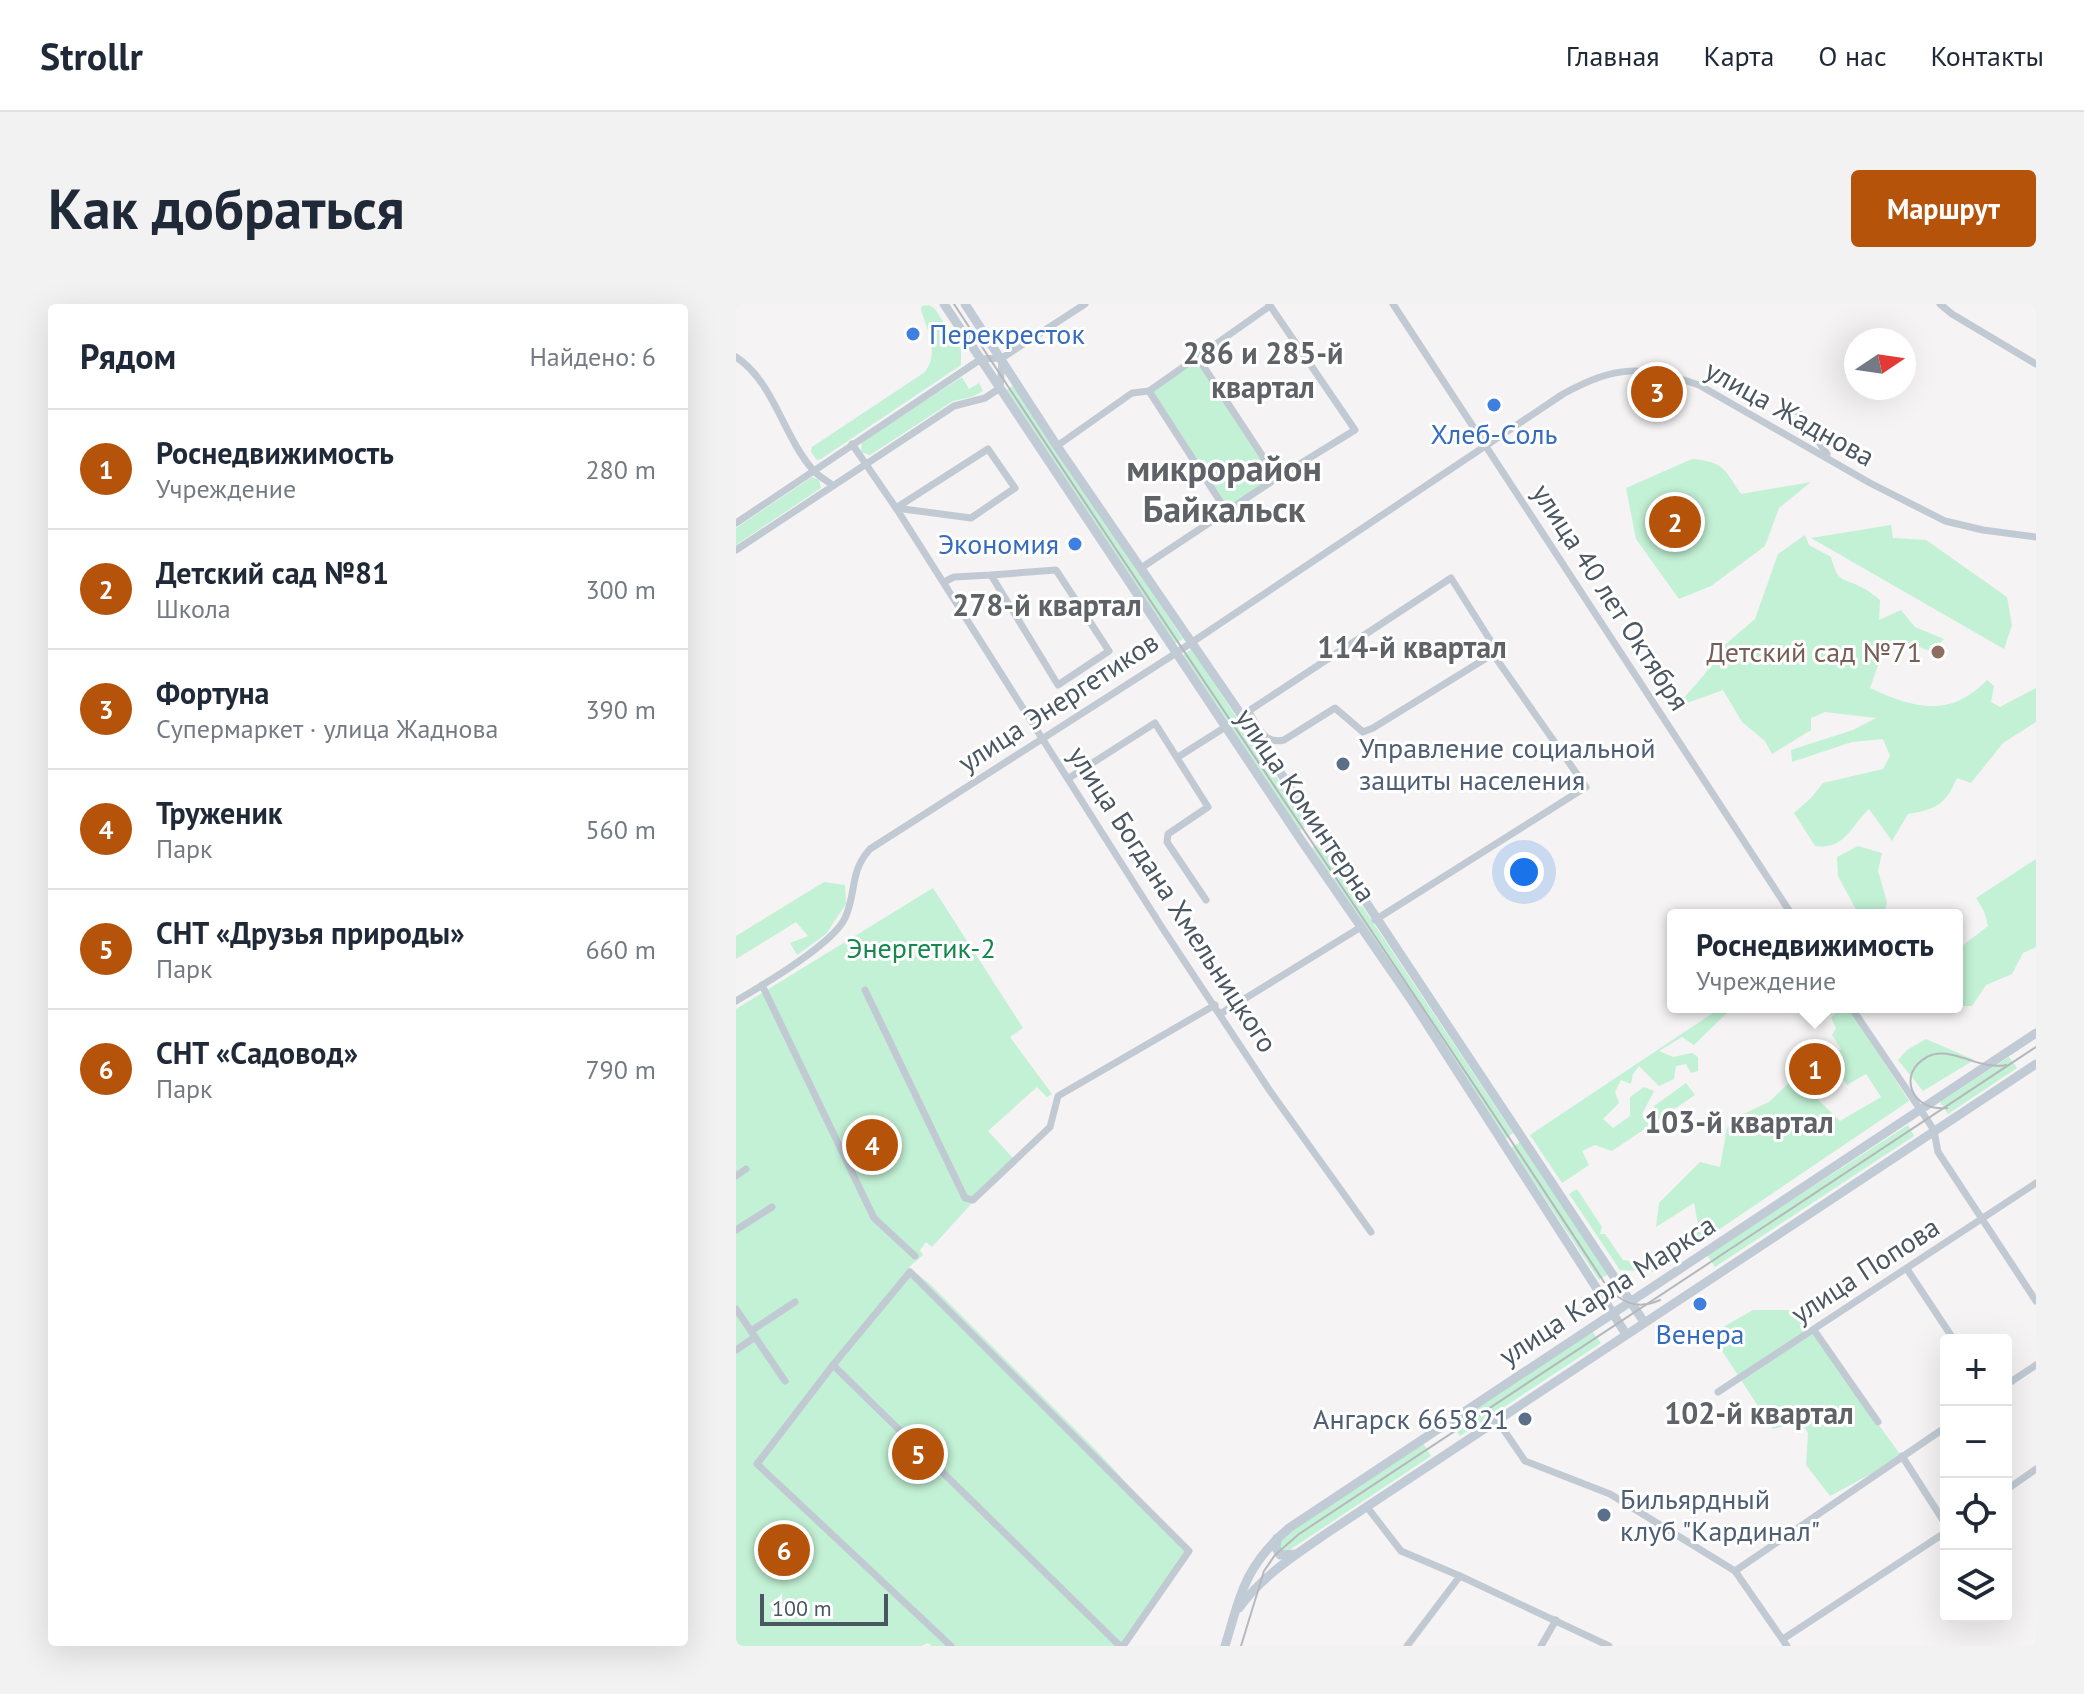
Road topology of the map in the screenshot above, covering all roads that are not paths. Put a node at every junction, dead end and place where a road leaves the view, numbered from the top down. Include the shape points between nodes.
1 (944, 304) edge
2 (965, 304) edge
3 (1085, 304) edge
4 (1393, 304) edge
5 (1940, 304) edge
6 (1270, 305) edge
7 (1196, 355) junction
8 (736, 357) edge
9 (1002, 358) junction
10 (981, 359) junction
11 (2036, 364) edge
12 (1000, 388) junction
13 (1149, 391) junction
14 (1790, 413) dead end
15 (852, 444) junction
16 (1057, 446) junction
17 (1486, 447) junction
18 (1829, 458) junction
19 (866, 465) junction
20 (813, 470) junction
21 (1277, 478) junction
22 (832, 485) junction
23 (896, 508) junction
24 (1227, 512) junction
25 (736, 523) edge
26 (2036, 537) edge
27 (736, 550) edge
28 (1141, 568) junction
29 (991, 575) junction
30 (944, 582) junction
31 (1192, 642) junction
32 (1178, 652) junction
33 (1493, 654) junction
34 (1245, 714) junction
35 (1227, 726) junction
36 (1044, 739) junction
37 (1178, 757) junction
38 (1069, 778) junction
39 (1206, 900) dead end
40 (1788, 909) edge
41 (1375, 920) junction
42 (1361, 927) junction
43 (762, 985) junction
44 (865, 990) dead end
45 (736, 1001) edge
46 (1215, 1005) junction
47 (1855, 1013) edge
48 (1220, 1014) junction
49 (2036, 1033) edge
50 (2036, 1064) edge
51 (1919, 1109) junction
52 (1934, 1131) junction
53 (746, 1169) dead end
54 (736, 1176) edge
55 (2036, 1183) edge
56 (772, 1207) dead end
57 (1983, 1219) junction
58 (736, 1230) edge
59 (1371, 1232) dead end
60 (915, 1256) dead end
61 (1907, 1269) junction
62 (2036, 1301) edge
63 (795, 1302) dead end
64 (1631, 1302) junction
65 (736, 1309) edge
66 (1613, 1313) junction
67 (1644, 1322) junction
68 (1814, 1330) junction
69 (753, 1334) junction
70 (1626, 1334) junction
71 (1950, 1334) edge
72 (736, 1350) edge
73 (833, 1365) junction
74 (2036, 1365) edge
75 (785, 1381) dead end
76 (2012, 1381) edge
77 (1718, 1392) dead end
78 (1497, 1420) junction
79 (1878, 1422) dead end
80 (1940, 1431) edge
81 (1902, 1456) junction
82 (2036, 1469) edge
83 (2012, 1486) edge
84 (1367, 1507) junction
85 (1940, 1516) edge
86 (1279, 1536) junction
87 (1940, 1536) edge
88 (1305, 1549) junction
89 (1735, 1571) junction
90 (1460, 1576) junction
91 (1235, 1614) junction
92 (1556, 1620) junction
93 (1785, 1643) edge
94 (951, 1646) edge
95 (1121, 1646) edge
96 (1225, 1646) edge
97 (1407, 1646) edge
98 (1541, 1646) edge
99 (1609, 1646) edge

1 - 10 street, улица Коминтерна
2 - 9 street, улица Коминтерна
3 - 9 street
4 - 17 street, улица 40 лет Октября
5 - 11 street
6 - 7 street
6 - 21 street via 1355,430
7 - 13 street
7 - 21 street
8 - 20 street via 760,382
9 - 10 street
9 - 12 street
9 - 16 street, улица Коминтерна
10 - 12 street, улица Коминтерна
10 - 15 street
12 - 19 street via 954,406
12 - 32 street, улица Коминтерна
13 - 16 street via 1132,393
13 - 24 street
14 - 18 street via 1796,409
15 - 19 street, улица Богдана Хмельницкого
15 - 20 street
16 - 28 street, улица Коминтерна
17 - 18 street, улица Жаднова via 1593,377 1632,370 1699,385
17 - 31 street, улица Энергетиков
17 - 40 street, улица 40 лет Октября
18 - 26 street, улица Жаднова via 1945,521
19 - 22 street
19 - 23 street, улица Богдана Хмельницкого
20 - 22 street
20 - 25 street
21 - 24 street
22 - 27 street
23 - 23 street via 971,518 1015,488 988,449
23 - 30 street, улица Богдана Хмельницкого
24 - 28 street
28 - 31 street, улица Коминтерна
29 - 29 street via 1058,685 1109,651 1056,570
29 - 30 street
30 - 36 street, улица Богдана Хмельницкого
31 - 32 street, улица Энергетиков
31 - 34 street, улица Коминтерна
32 - 35 street, улица Коминтерна
32 - 36 street, улица Энергетиков
33 - 34 street via 1363,732 1335,708 1276,742 1266,739
33 - 34 street via 1492,643 1451,578
33 - 41 street via 1586,787
34 - 41 street, улица Коминтерна
35 - 37 street
35 - 42 street, улица Коминтерна
36 - 38 street, улица Богдана Хмельницкого
36 - 43 street, улица Энергетиков via 870,849 857,866 850,904 836,932
37 - 38 street via 1155,723
37 - 39 street via 1208,807 1168,834 1167,842
38 - 46 street, улица Богдана Хмельницкого
41 - 64 street, улица Коминтерна
42 - 48 street
42 - 66 street, улица Коминтерна
43 - 45 street, улица Энергетиков
43 - 60 street via 874,1218
44 - 46 street via 965,1198 973,1200 1050,1127 1058,1096
46 - 48 street, улица Богдана Хмельницкого
47 - 51 street
48 - 59 street, улица Богдана Хмельницкого
49 - 51 street, улица Карла Маркса
50 - 52 street, улица Карла Маркса
51 - 52 street
51 - 64 street, улица Карла Маркса
52 - 57 street via 1938,1152
52 - 67 street, улица Карла Маркса
53 - 54 street
55 - 57 street, улица Попова
56 - 58 street
57 - 61 street, улица Попова
57 - 62 street
61 - 68 street, улица Попова
61 - 71 street
63 - 69 street
64 - 66 street, улица Карла Маркса
64 - 67 street, улица Коминтерна
65 - 69 street
66 - 70 street, улица Коминтерна
66 - 86 street, улица Карла Маркса
67 - 70 street, улица Карла Маркса
68 - 77 street, улица Попова
68 - 79 street
69 - 72 street
69 - 75 street
70 - 78 street, улица Карла Маркса
73 - 94 street via 757,1464
73 - 95 street
73 - 95 street via 910,1272 1189,1551
74 - 76 street
78 - 84 street, улица Карла Маркса
78 - 89 street via 1525,1461 1610,1494
80 - 81 street
81 - 85 street
81 - 89 street
82 - 83 street
84 - 88 street, улица Карла Маркса
84 - 90 street via 1401,1551
86 - 88 street via 1280,1555
86 - 91 street, улица Карла Маркса via 1249,1572
87 - 93 street
88 - 91 street, улица Карла Маркса via 1252,1591
89 - 93 street
90 - 92 street
90 - 97 street
91 - 96 street, улица Карла Маркса
92 - 98 street
92 - 99 street

